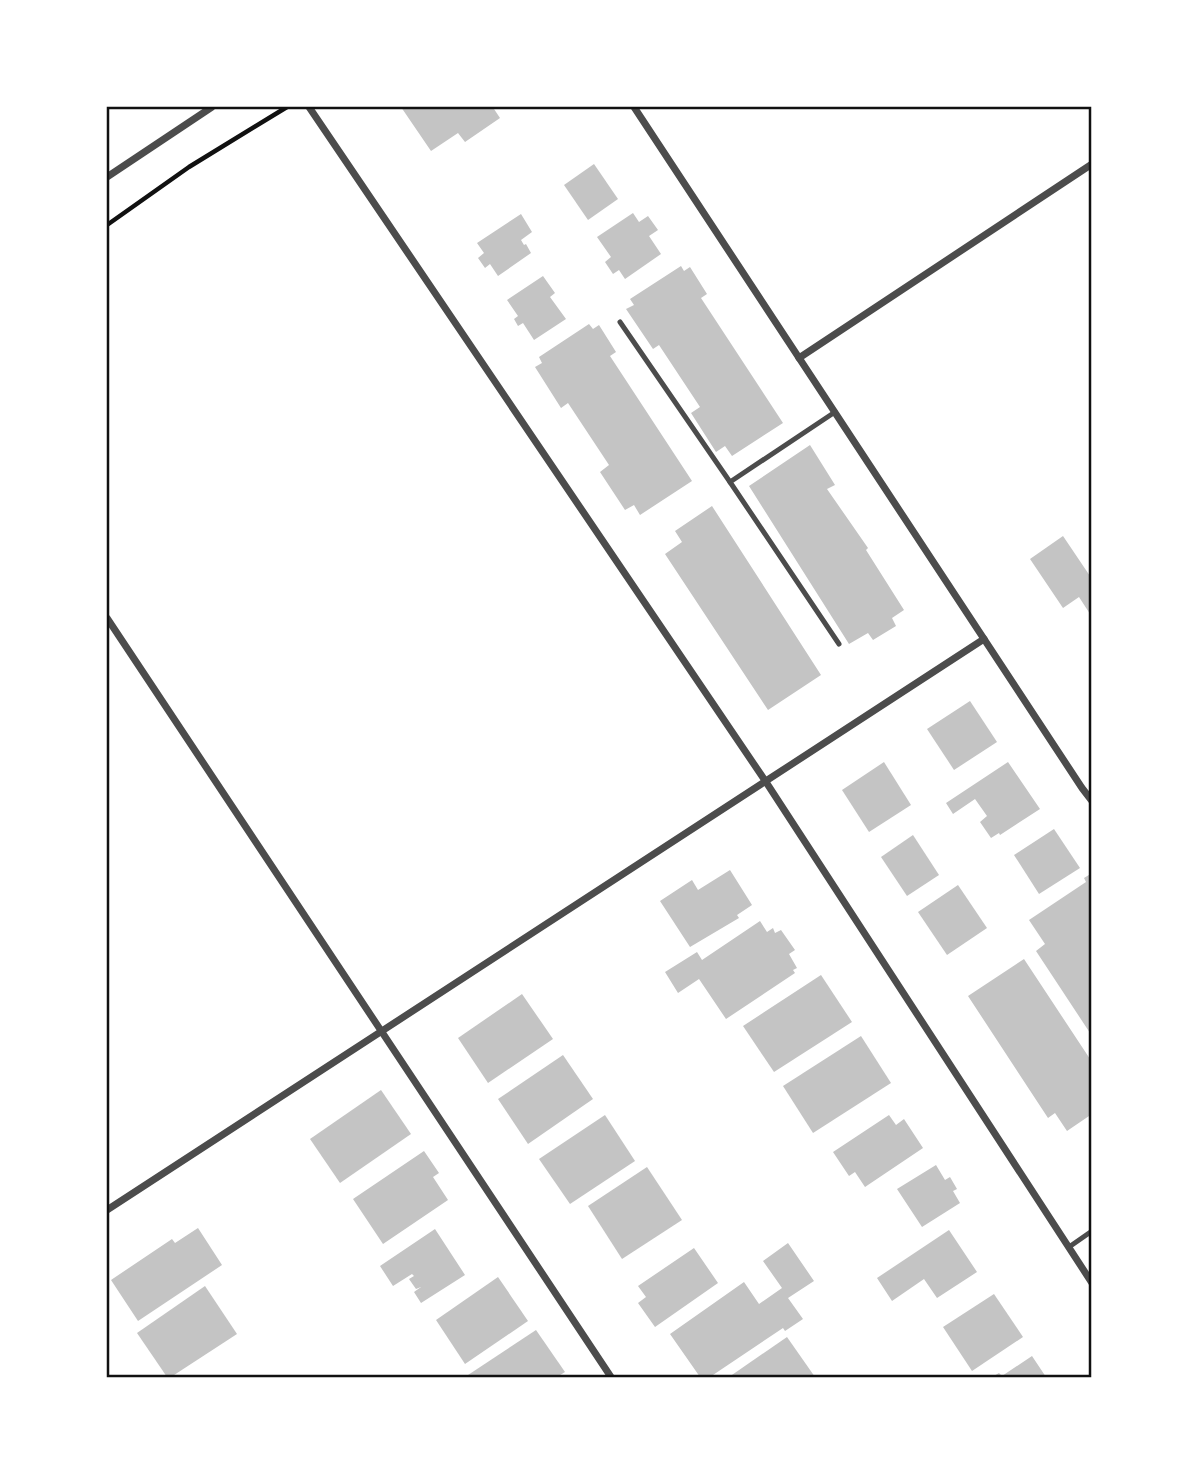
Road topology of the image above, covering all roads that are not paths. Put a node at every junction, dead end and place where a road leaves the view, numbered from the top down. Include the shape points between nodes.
1 (212, 107) edge
2 (309, 107) edge
3 (635, 107) edge
4 (1092, 164) edge
5 (107, 177) edge
6 (620, 322) dead end
7 (799, 358) junction
8 (835, 412) junction
9 (730, 482) junction
10 (107, 618) edge
11 (984, 639) junction
12 (839, 644) dead end
13 (766, 782) junction
14 (1092, 801) edge
15 (382, 1032) junction
16 (107, 1210) edge
17 (1092, 1231) edge
18 (1069, 1247) junction
19 (1092, 1283) edge
20 (611, 1377) edge

1 - 5 street
2 - 13 street
3 - 7 street
4 - 7 street
6 - 9 lane
7 - 8 street
8 - 9 lane
8 - 11 street
9 - 12 lane
10 - 15 street
11 - 13 street
11 - 14 street
13 - 15 street
13 - 18 street
15 - 16 street
15 - 20 street
17 - 18 lane
18 - 19 street

